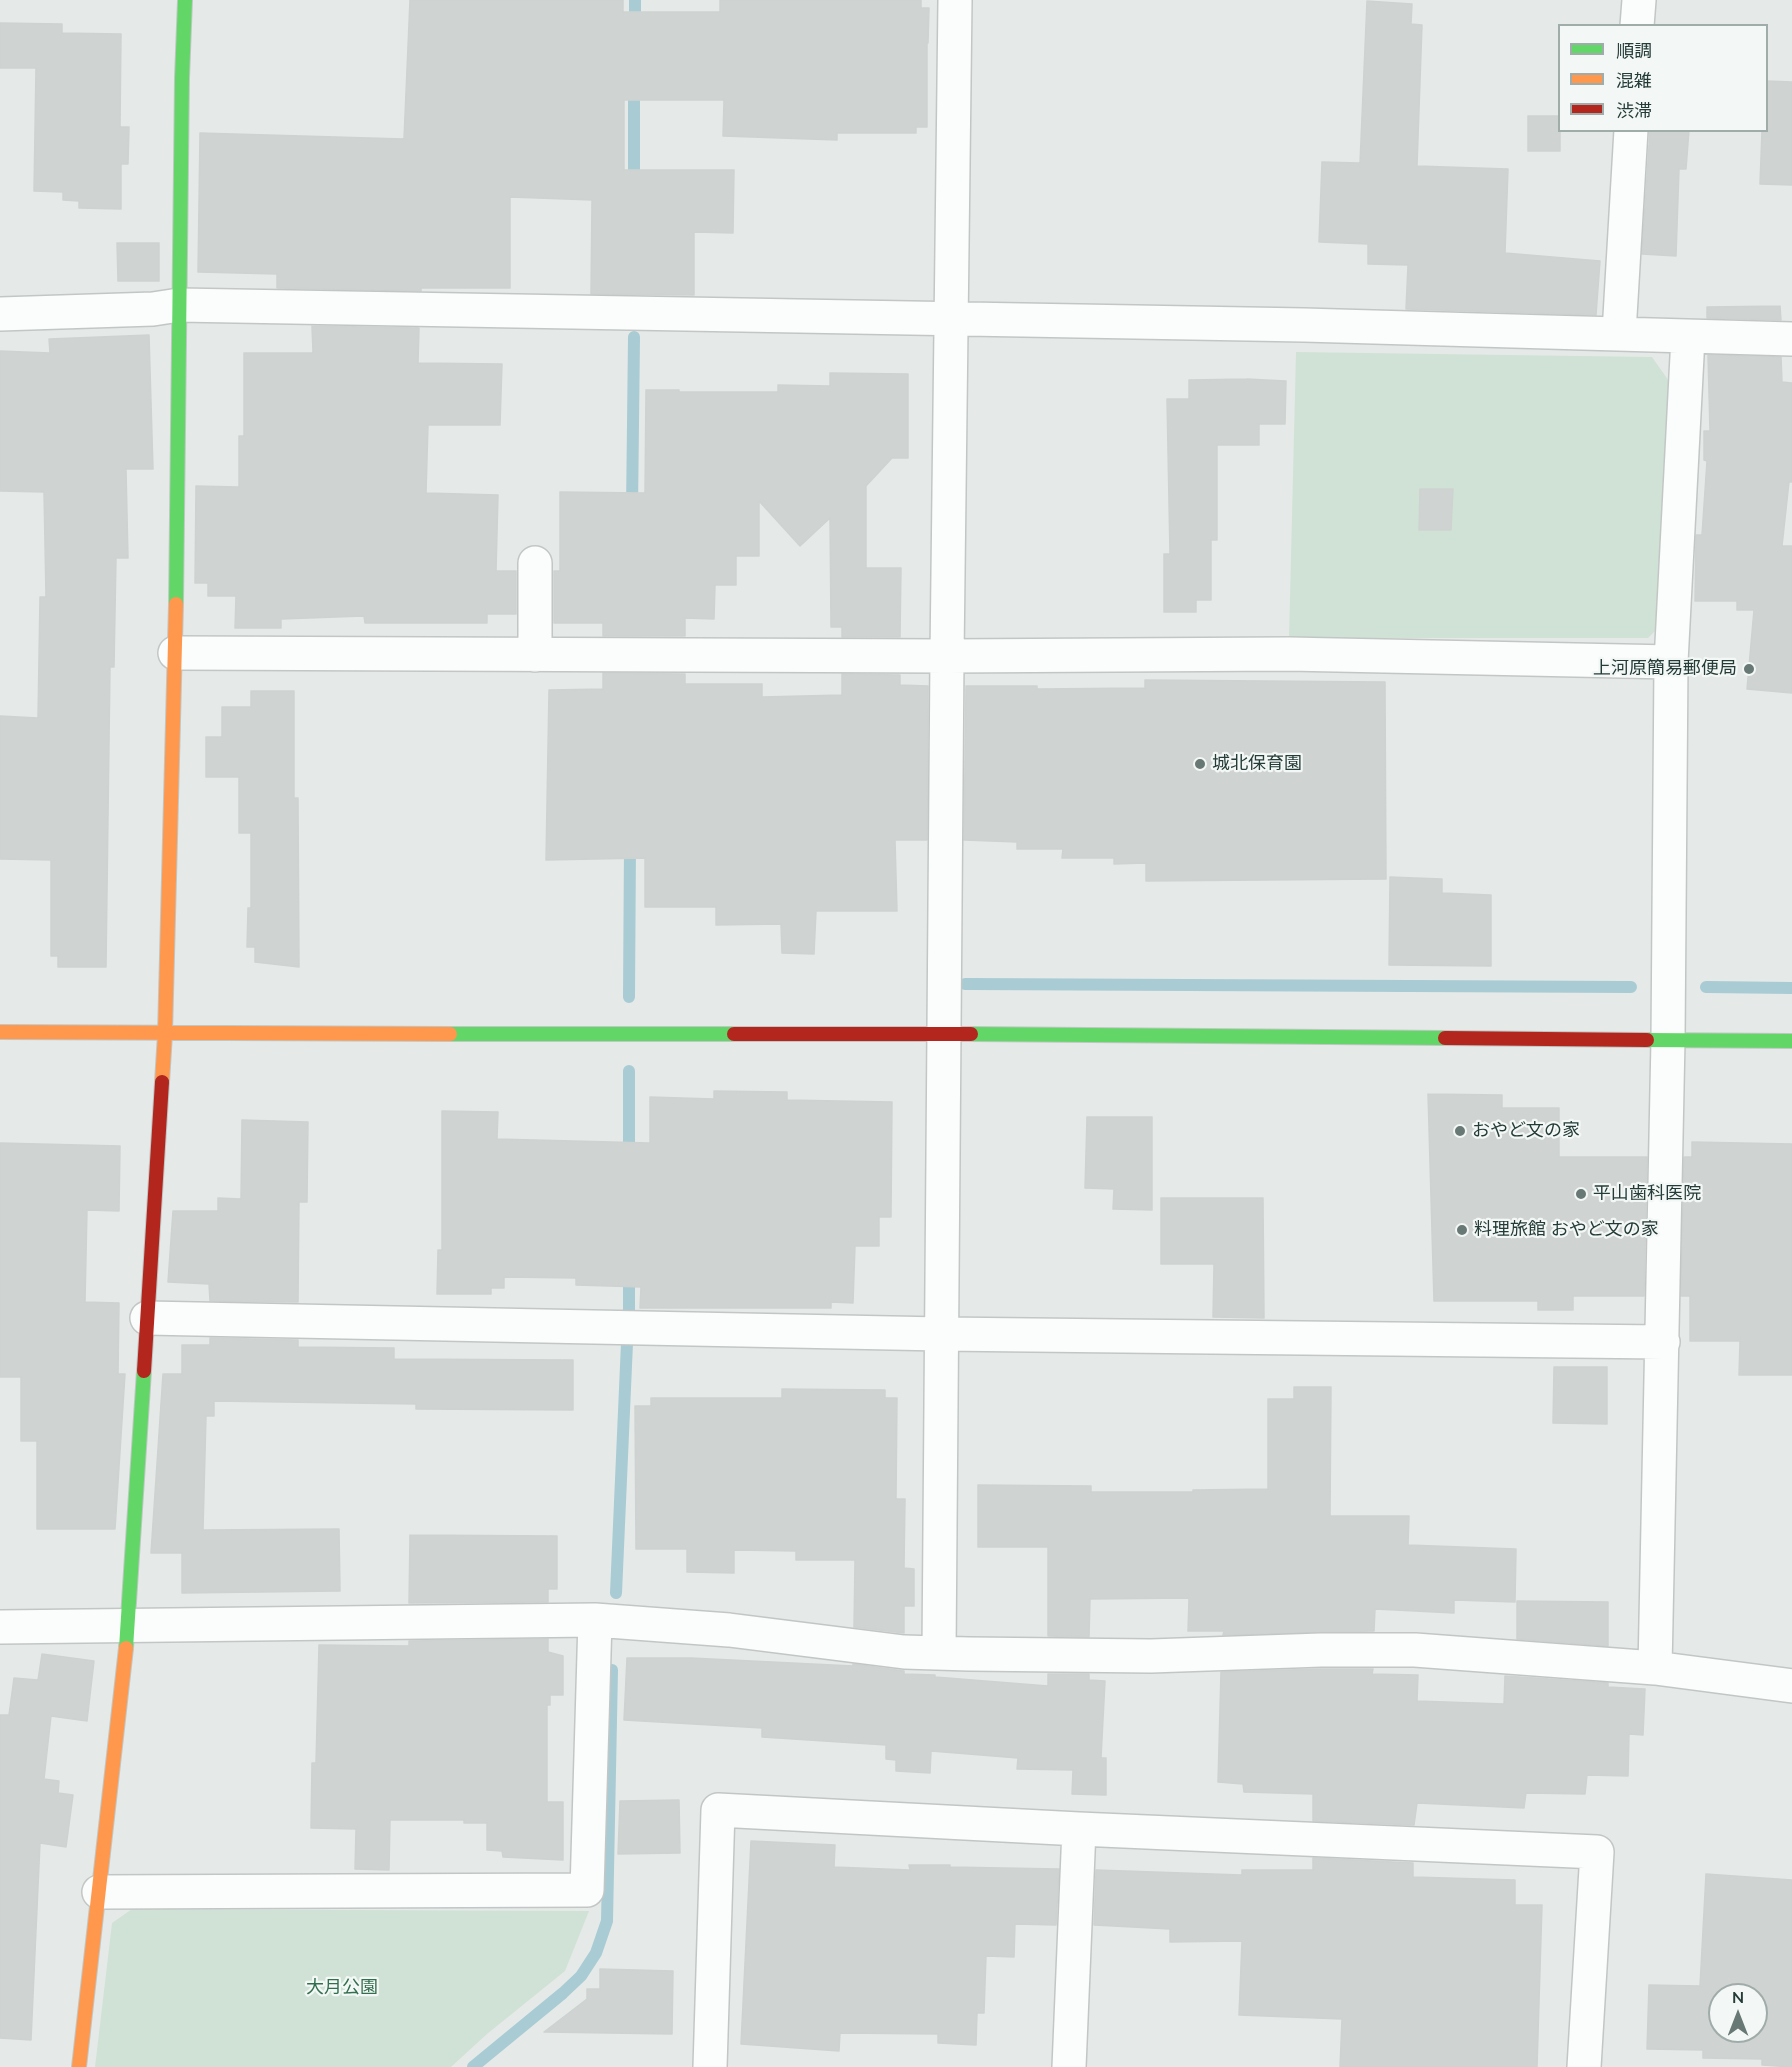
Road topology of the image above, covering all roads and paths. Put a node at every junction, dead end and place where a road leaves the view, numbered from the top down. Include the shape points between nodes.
1 (185, 0) edge
2 (955, 0) edge
3 (1639, 0) edge
4 (1637, 24) edge
5 (1631, 132) edge
6 (179, 305) junction
7 (0, 314) edge
8 (951, 319) junction
9 (1619, 333) junction
10 (1688, 337) junction
11 (1792, 339) edge
12 (535, 563) dead end
13 (175, 653) junction
14 (535, 655) junction
15 (946, 656) junction
16 (1671, 662) junction
17 (0, 1032) edge
18 (165, 1034) junction
19 (944, 1034) junction
20 (1668, 1040) junction
21 (1792, 1041) edge
22 (147, 1318) junction
23 (941, 1334) junction
24 (1663, 1342) junction
25 (595, 1620) junction
26 (128, 1626) junction
27 (0, 1627) edge
28 (939, 1652) junction
29 (1655, 1668) junction
30 (1792, 1686) edge
31 (1079, 1829) junction
32 (99, 1892) junction
33 (79, 2067) edge
34 (710, 2067) edge
35 (1069, 2067) edge
36 (1584, 2067) edge

1 - 6 street
2 - 8 street
3 - 4 street
5 - 9 street
6 - 7 street
6 - 8 street
6 - 13 street
8 - 9 street
8 - 15 street
9 - 10 street
10 - 11 street
10 - 16 street
12 - 14 street
13 - 14 street
13 - 18 street
14 - 15 street
15 - 16 street via 1289,654
15 - 19 street
16 - 20 street
17 - 18 street
18 - 19 street
18 - 22 street
19 - 20 street
19 - 23 street
20 - 21 street
20 - 24 street
22 - 23 street
22 - 26 street
23 - 24 street
23 - 28 street
24 - 29 street
25 - 26 street
25 - 28 street via 729,1630 904,1652
25 - 32 street via 587,1890
26 - 27 street
26 - 32 street
28 - 29 street via 1151,1656 1415,1650
29 - 30 street
31 - 34 street via 718,1810
31 - 35 street
31 - 36 street via 1597,1852
32 - 33 street

